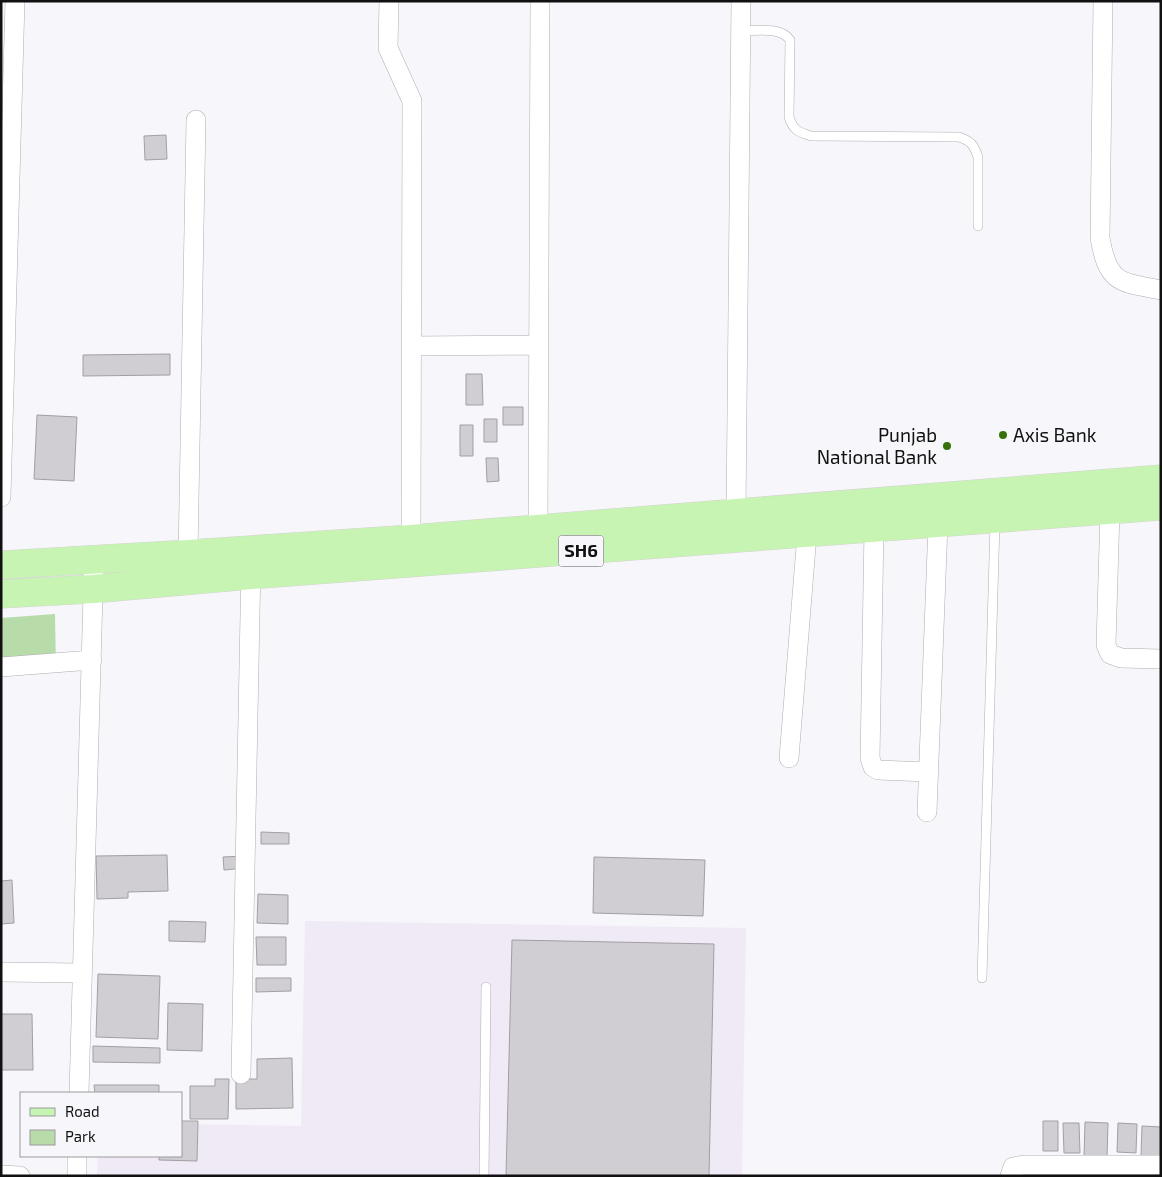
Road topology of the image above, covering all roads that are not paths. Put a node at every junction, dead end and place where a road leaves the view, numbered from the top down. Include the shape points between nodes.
1 (15, 1) edge
2 (389, 1) edge
3 (540, 1) edge
4 (741, 1) edge
5 (1103, 1) edge
6 (740, 31) junction
7 (196, 120) dead end
8 (978, 226) dead end
9 (1161, 290) edge
10 (538, 345) junction
11 (411, 346) junction
12 (1161, 479) edge
13 (1, 497) edge
14 (1161, 506) edge
15 (1110, 511) junction
16 (736, 514) junction
17 (995, 519) junction
18 (938, 524) junction
19 (538, 529) junction
20 (874, 529) junction
21 (807, 534) junction
22 (411, 539) junction
23 (188, 554) junction
24 (94, 559) junction
25 (251, 563) junction
26 (1, 565) edge
27 (94, 588) junction
28 (1, 594) edge
29 (1161, 659) edge
30 (92, 660) junction
31 (1, 667) edge
32 (789, 758) dead end
33 (928, 772) junction
34 (927, 812) dead end
35 (1, 972) edge
36 (82, 973) junction
37 (982, 978) dead end
38 (486, 987) dead end
39 (241, 1074) dead end
40 (79, 1092) edge
41 (77, 1157) edge
42 (1161, 1165) edge
43 (1087, 1170) edge
44 (1, 1175) edge
45 (20, 1176) edge
46 (77, 1176) edge
47 (484, 1176) edge
48 (1010, 1176) edge

1 - 13 street
2 - 11 street via 388,48 412,101
3 - 10 street
4 - 6 street
5 - 9 street via 1100,238 1104,258 1110,271 1124,282
6 - 8 lane via 776,31 786,34 790,40 789,118 792,128 799,132 811,136 959,137 969,140 978,157
6 - 16 street
7 - 23 street
10 - 11 street
10 - 19 street
11 - 22 street
12 - 16 main road, SH6
14 - 15 main road, SH6
15 - 17 main road, SH6
15 - 29 street via 1106,645 1110,654 1121,658
16 - 19 main road, SH6
17 - 18 main road, SH6
17 - 37 lane
18 - 20 main road, SH6
18 - 33 street
19 - 22 main road, SH6
20 - 21 main road, SH6
20 - 33 street via 870,758 878,770
21 - 25 main road, SH6
21 - 32 street
22 - 25 main road, SH6
23 - 24 main road, SH6
23 - 25 main road, SH6
24 - 26 main road, SH6
24 - 27 street
25 - 27 main road, SH6
25 - 39 street
27 - 28 main road, SH6
27 - 30 street
30 - 31 street
30 - 36 street
33 - 34 street
35 - 36 street
36 - 40 street
38 - 47 lane
41 - 46 street
42 - 43 street
43 - 48 street via 1024,1165 1013,1167
44 - 45 street

